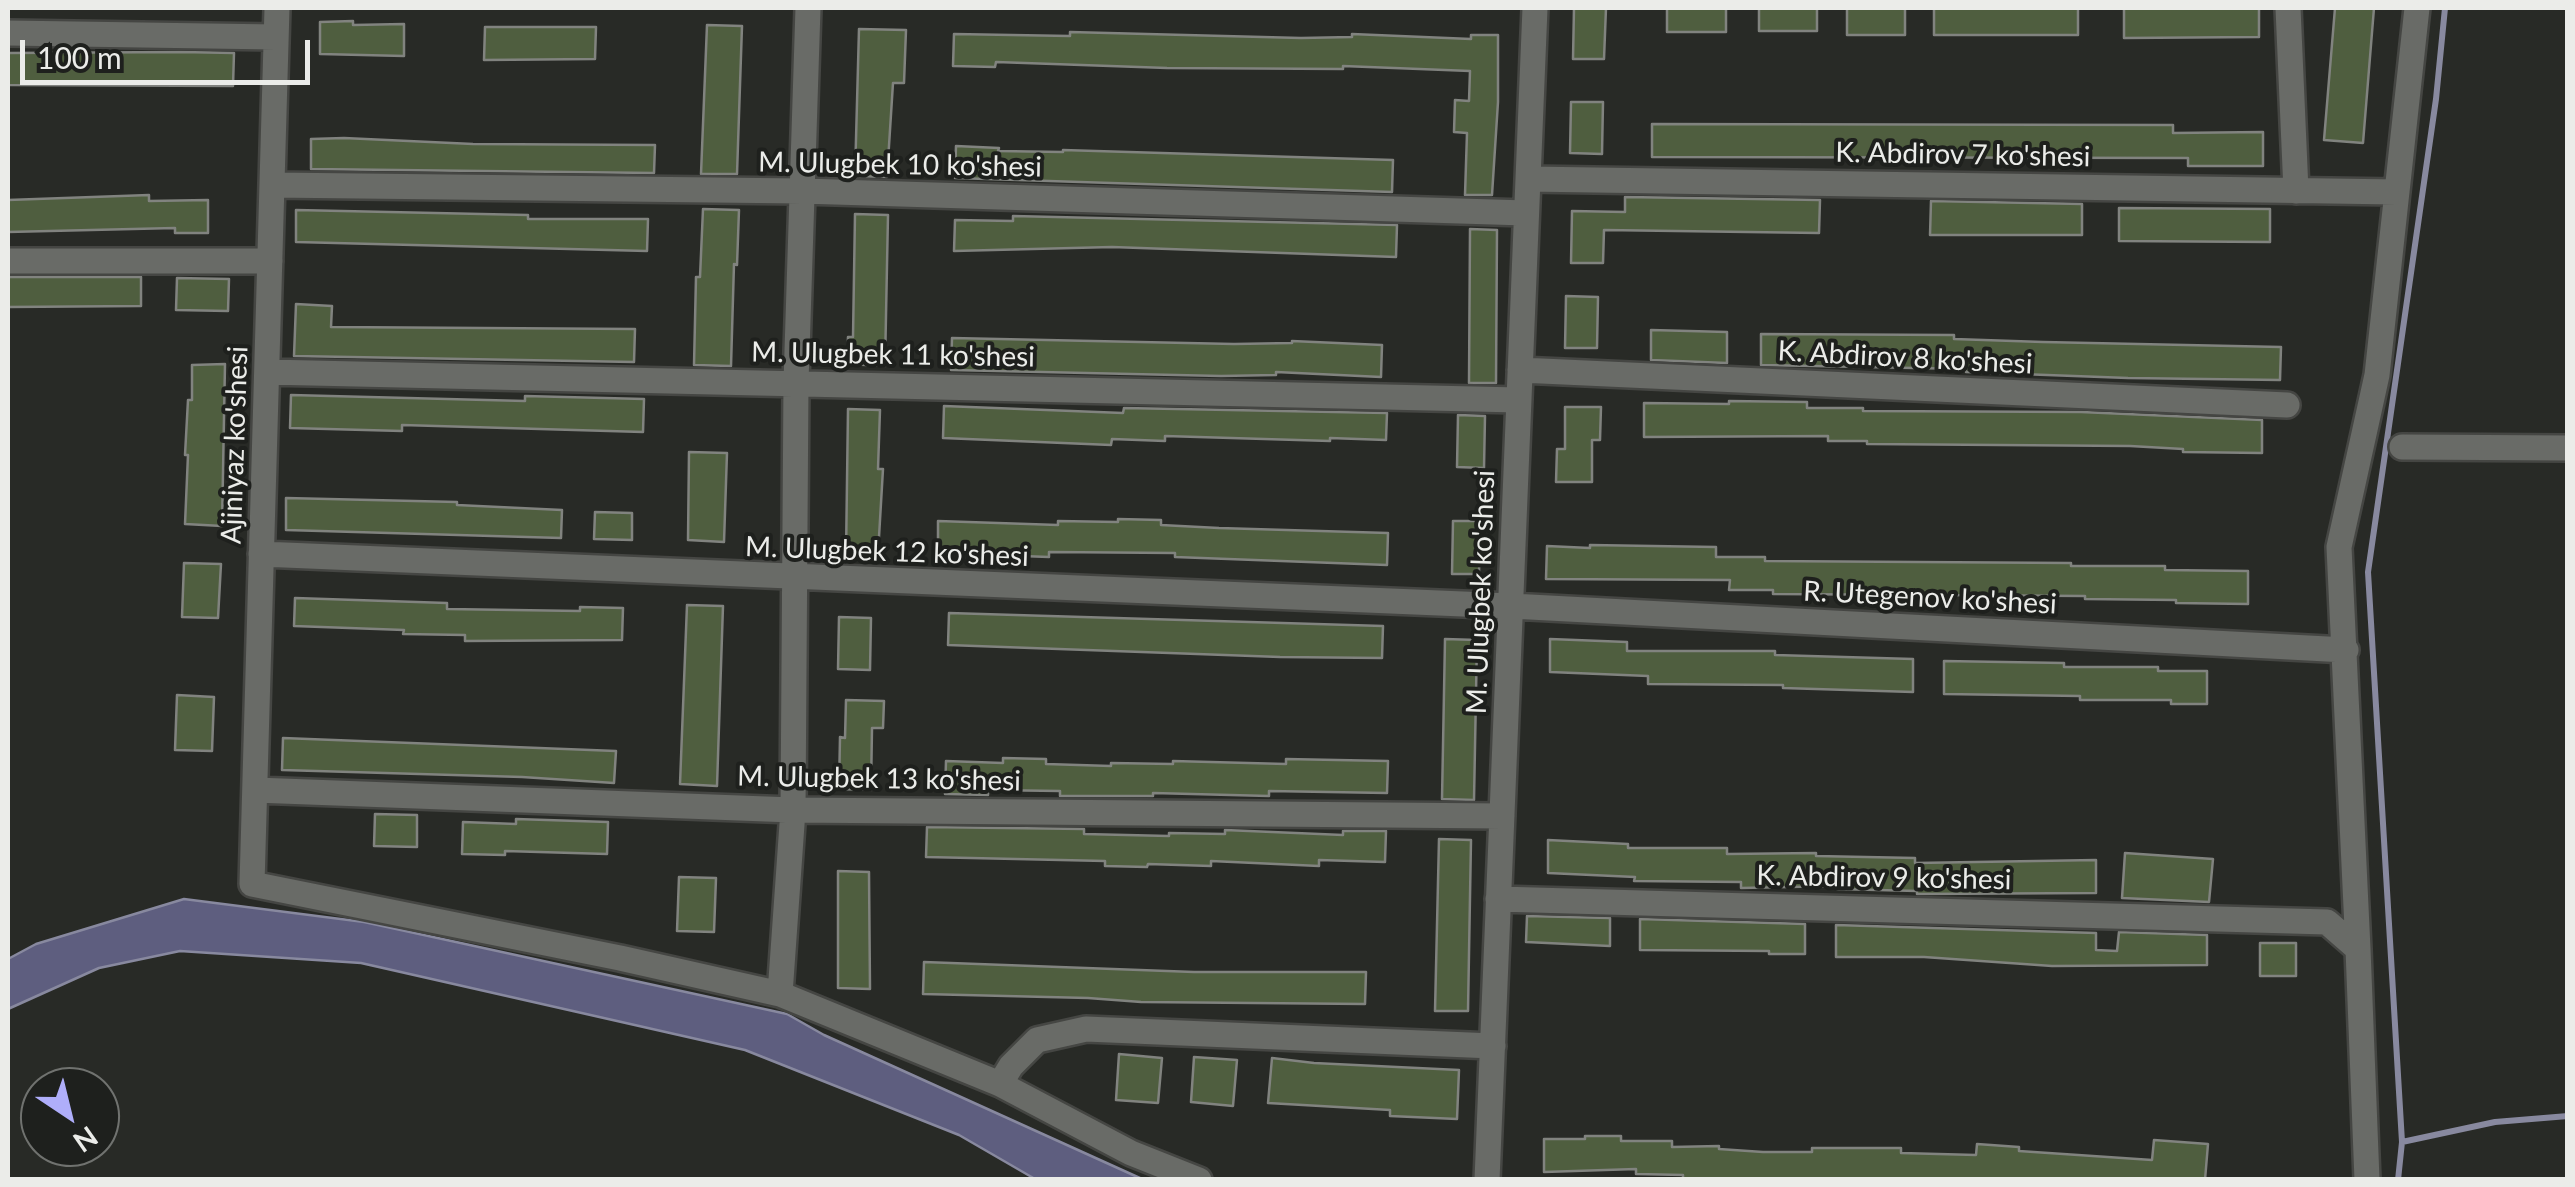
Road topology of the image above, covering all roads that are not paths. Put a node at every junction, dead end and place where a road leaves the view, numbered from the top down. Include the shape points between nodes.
1 (277, 8) edge
2 (808, 8) edge
3 (1535, 8) edge
4 (2288, 8) edge
5 (2417, 8) edge
6 (8, 33) edge
7 (276, 37) junction
8 (1528, 179) junction
9 (272, 186) junction
10 (2296, 190) junction
11 (802, 192) junction
12 (2397, 192) junction
13 (1526, 213) junction
14 (8, 262) edge
15 (270, 262) junction
16 (1520, 370) junction
17 (267, 372) junction
18 (796, 382) junction
19 (1518, 400) junction
20 (2287, 405) dead end
21 (2402, 447) dead end
22 (2568, 448) edge
23 (262, 554) junction
24 (794, 578) junction
25 (1511, 606) junction
26 (2346, 650) junction
27 (255, 790) junction
28 (793, 810) junction
29 (1502, 816) junction
30 (1498, 898) junction
31 (2358, 949) junction
32 (780, 994) junction
33 (1493, 1046) junction
34 (1000, 1084) junction
35 (1199, 1180) edge
36 (1488, 1180) edge
37 (2367, 1180) edge

1 - 7 street, Ajiniyaz ko'shesi
2 - 11 street
3 - 8 street, M. Ulugbek ko'shesi
4 - 10 street
5 - 12 street
6 - 7 street
7 - 9 street, Ajiniyaz ko'shesi
8 - 10 street, K. Abdirov 7 ko'shesi
8 - 13 street, M. Ulugbek ko'shesi
9 - 11 street, M. Ulugbek 10 ko'shesi
9 - 15 street, Ajiniyaz ko'shesi
10 - 12 street, K. Abdirov 7 ko'shesi
11 - 13 street, M. Ulugbek 10 ko'shesi
11 - 18 street
12 - 26 street via 2376,375 2340,546
13 - 16 street, M. Ulugbek ko'shesi
14 - 15 street
15 - 17 street, Ajiniyaz ko'shesi
16 - 19 street, M. Ulugbek ko'shesi
16 - 20 street, K. Abdirov 8 ko'shesi
17 - 18 street, M. Ulugbek 11 ko'shesi
17 - 23 street, Ajiniyaz ko'shesi
18 - 19 street, M. Ulugbek 11 ko'shesi
18 - 24 street
19 - 25 street, M. Ulugbek ko'shesi
21 - 22 street
23 - 24 street, M. Ulugbek 12 ko'shesi
23 - 27 street, Ajiniyaz ko'shesi
24 - 25 street, M. Ulugbek 12 ko'shesi
24 - 28 street
25 - 26 street, R. Utegenov ko'shesi
25 - 29 street, M. Ulugbek ko'shesi
26 - 31 street
27 - 28 street, M. Ulugbek 13 ko'shesi
27 - 32 street, Ajiniyaz ko'shesi via 252,884
28 - 29 street, M. Ulugbek 13 ko'shesi
28 - 32 street
29 - 30 street, M. Ulugbek ko'shesi
30 - 31 street, K. Abdirov 9 ko'shesi via 2268,918 2326,922
30 - 33 street, M. Ulugbek ko'shesi
31 - 37 street
32 - 34 street
33 - 34 street via 1086,1030 1036,1040
33 - 36 street, M. Ulugbek ko'shesi
34 - 35 street via 1130,1153

